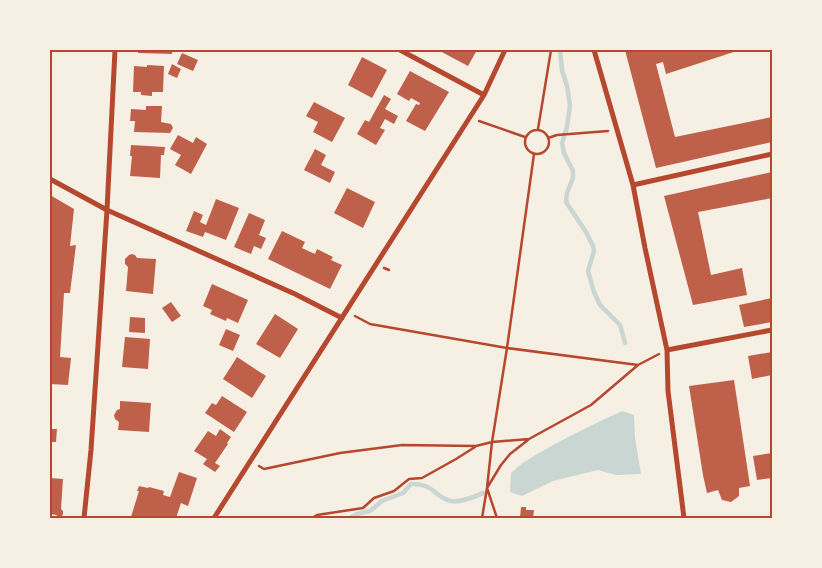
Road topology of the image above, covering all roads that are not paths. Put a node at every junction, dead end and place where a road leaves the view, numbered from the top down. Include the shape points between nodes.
1 (115, 50) edge
2 (400, 50) edge
3 (505, 50) edge
4 (594, 50) edge
5 (484, 95) junction
6 (772, 154) edge
7 (50, 179) edge
8 (634, 185) junction
9 (106, 210) junction
10 (342, 318) junction
11 (772, 330) edge
12 (667, 350) junction
13 (84, 518) edge
14 (214, 518) edge
15 (684, 518) edge

1 - 9 street
2 - 5 street
3 - 5 street
4 - 8 street
5 - 10 street
6 - 8 street
7 - 9 street
8 - 12 street
9 - 10 street via 296,294
9 - 13 street
10 - 14 street
11 - 12 street
12 - 15 street via 668,390

